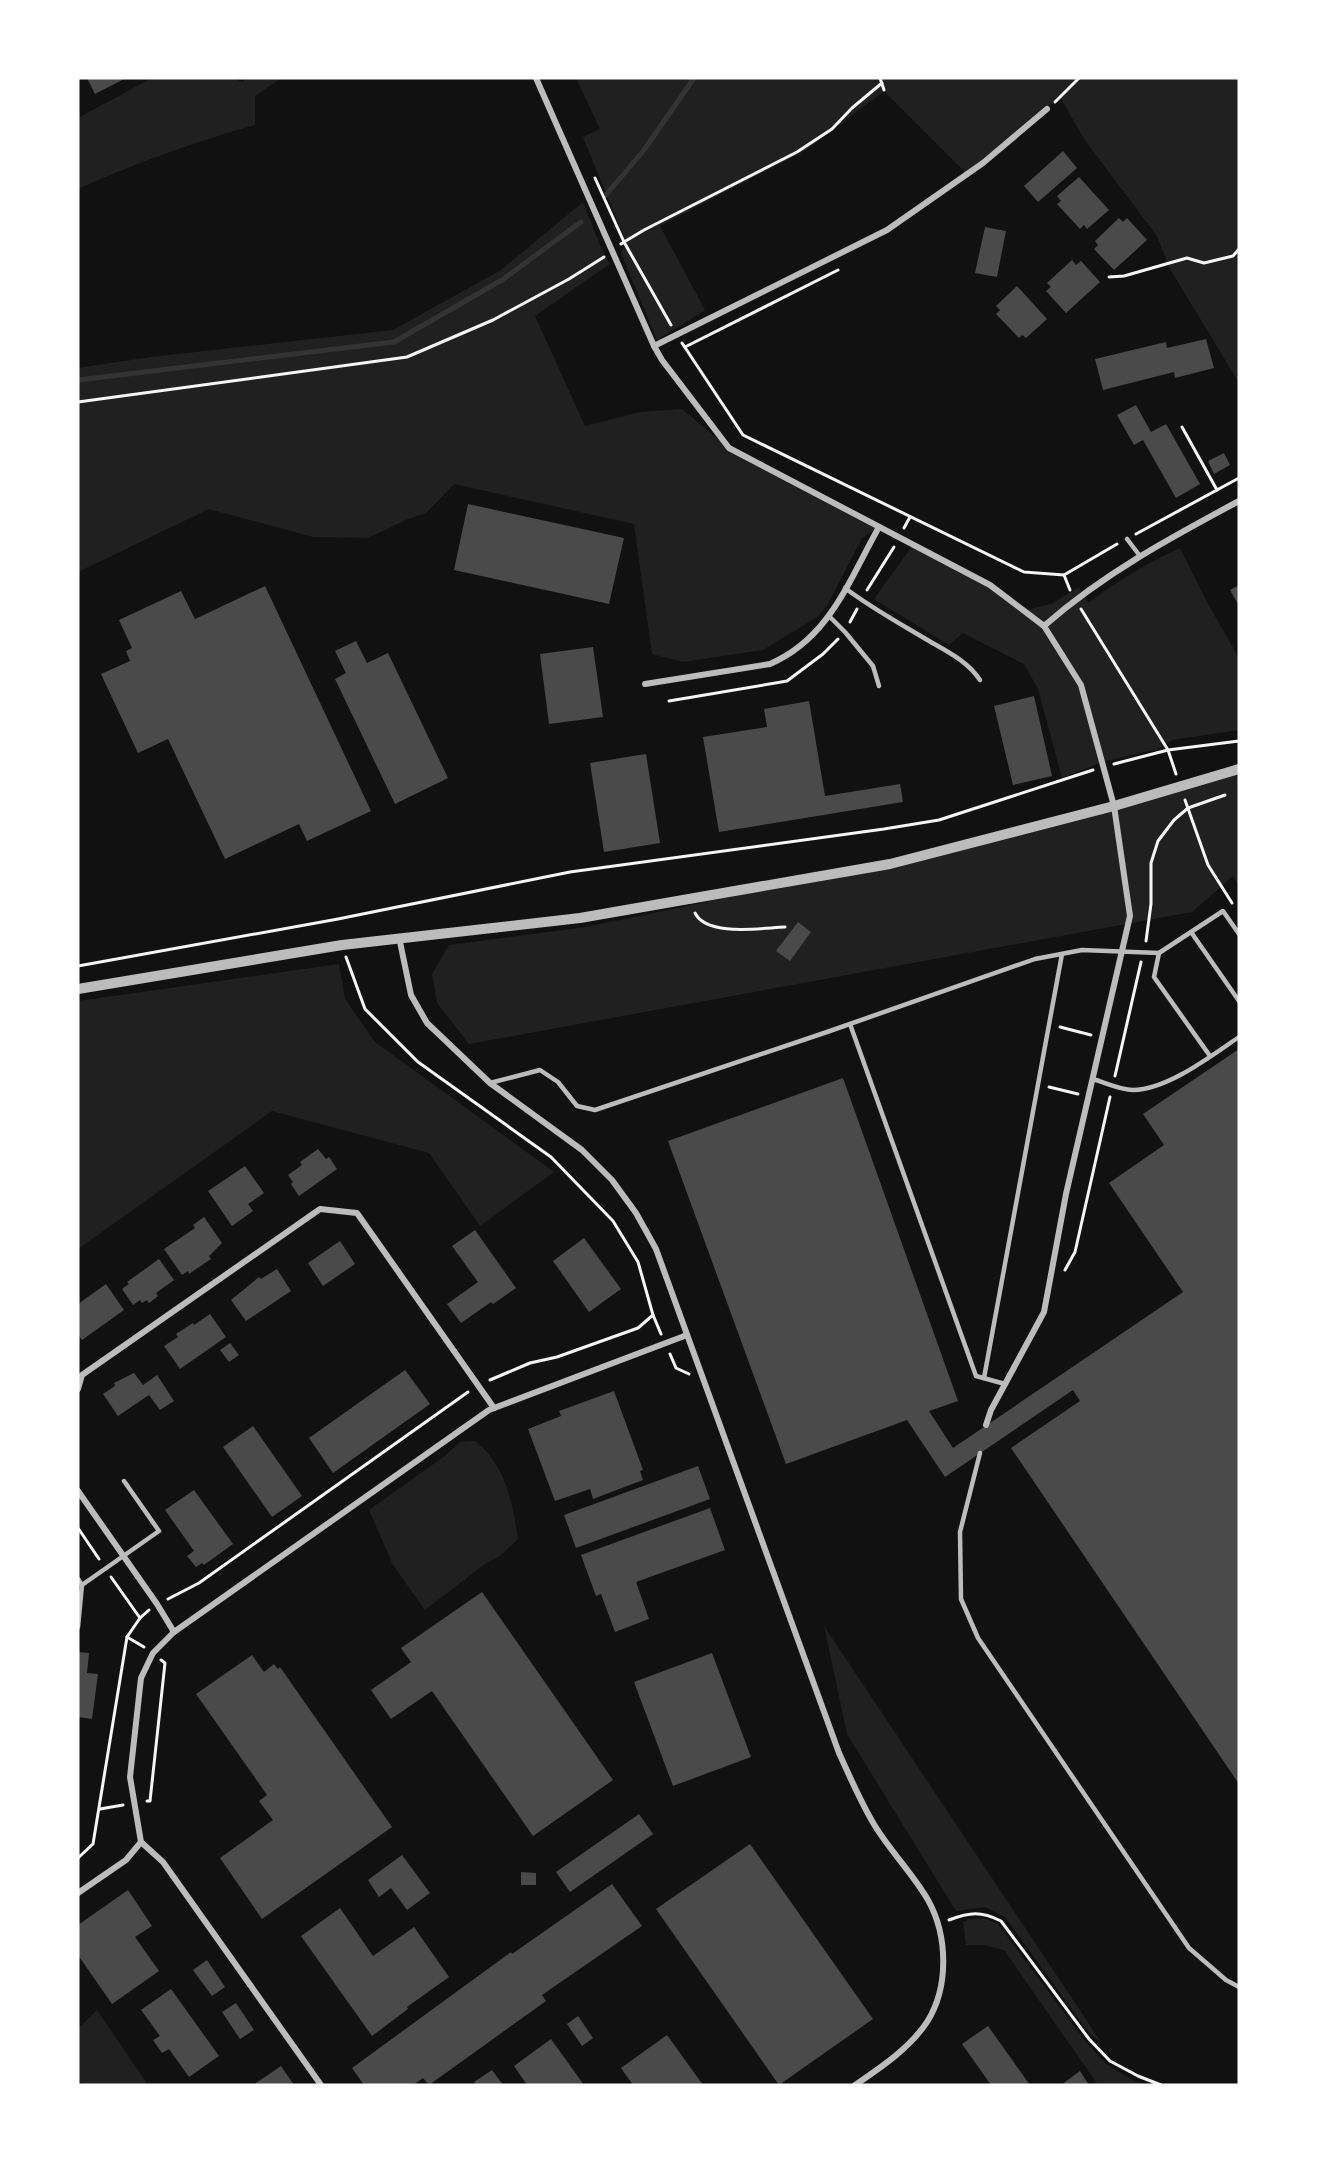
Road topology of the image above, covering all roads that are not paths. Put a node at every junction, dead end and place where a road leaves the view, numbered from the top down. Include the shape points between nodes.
1 (536, 78) edge
2 (1047, 109) road end
3 (654, 346) junction
4 (1239, 501) edge
5 (879, 527) junction
6 (1127, 539) road end
7 (1140, 556) junction
8 (845, 588) junction
9 (830, 616) junction
10 (1044, 626) junction
11 (980, 680) dead end
12 (645, 684) dead end
13 (879, 686) dead end
14 (1239, 769) edge
15 (1114, 806) junction
16 (1191, 932) junction
17 (1239, 934) edge
18 (399, 937) junction
19 (1122, 951) junction
20 (1159, 953) junction
21 (1062, 954) junction
22 (78, 989) edge
23 (1239, 1001) edge
24 (850, 1024) junction
25 (1239, 1036) edge
26 (1210, 1056) junction
27 (1093, 1079) junction
28 (490, 1083) junction
29 (687, 1335) junction
30 (984, 1378) junction
31 (1005, 1384) junction
32 (78, 1389) edge
33 (494, 1408) junction
34 (986, 1425) dead end
35 (980, 1453) dead end
36 (124, 1481) dead end
37 (78, 1491) edge
38 (124, 1556) junction
39 (78, 1579) edge
40 (82, 1586) junction
41 (78, 1627) edge
42 (174, 1632) junction
43 (141, 1842) junction
44 (78, 1893) edge
45 (1239, 1987) edge
46 (321, 2085) edge
47 (855, 2085) edge

1 - 3 street
2 - 3 street via 983,163 886,230
3 - 5 street via 729,448
4 - 7 street
5 - 8 street
5 - 10 street via 990,585
6 - 7 lane
7 - 10 street via 1075,599
8 - 9 street
8 - 11 lane via 959,659
9 - 12 street via 788,656 770,664
9 - 13 lane via 873,666
10 - 15 street via 1082,685
14 - 15 street
15 - 18 street via 890,864 580,918
15 - 19 street via 1130,916
16 - 17 lane via 1223,911
16 - 20 lane
16 - 23 lane
18 - 22 street
18 - 28 street via 411,995 427,1023
19 - 20 lane
19 - 21 lane
19 - 27 street
20 - 26 lane via 1154,977
21 - 24 lane via 1035,959
21 - 30 lane
24 - 28 lane via 594,1110 577,1106 558,1082 540,1070
24 - 30 lane via 976,1376
25 - 26 lane
26 - 27 lane via 1152,1088 1131,1090
27 - 31 street via 1044,1312
28 - 29 street via 582,1149 612,1180 656,1249
29 - 33 street
29 - 47 street via 839,1753 876,1827 915,1879 938,1923 944,1967 937,2000 927,2022 908,2045
30 - 31 lane
31 - 34 street
32 - 33 street via 82,1375 320,1209 357,1213
33 - 42 street
35 - 45 lane via 960,1532 961,1599 978,1638 1190,1948
36 - 38 lane via 159,1531
37 - 38 street
38 - 40 lane
38 - 42 street
39 - 40 lane
40 - 41 lane
42 - 43 street via 153,1653 141,1678 130,1777
43 - 44 street via 126,1860
43 - 46 street via 163,1862

